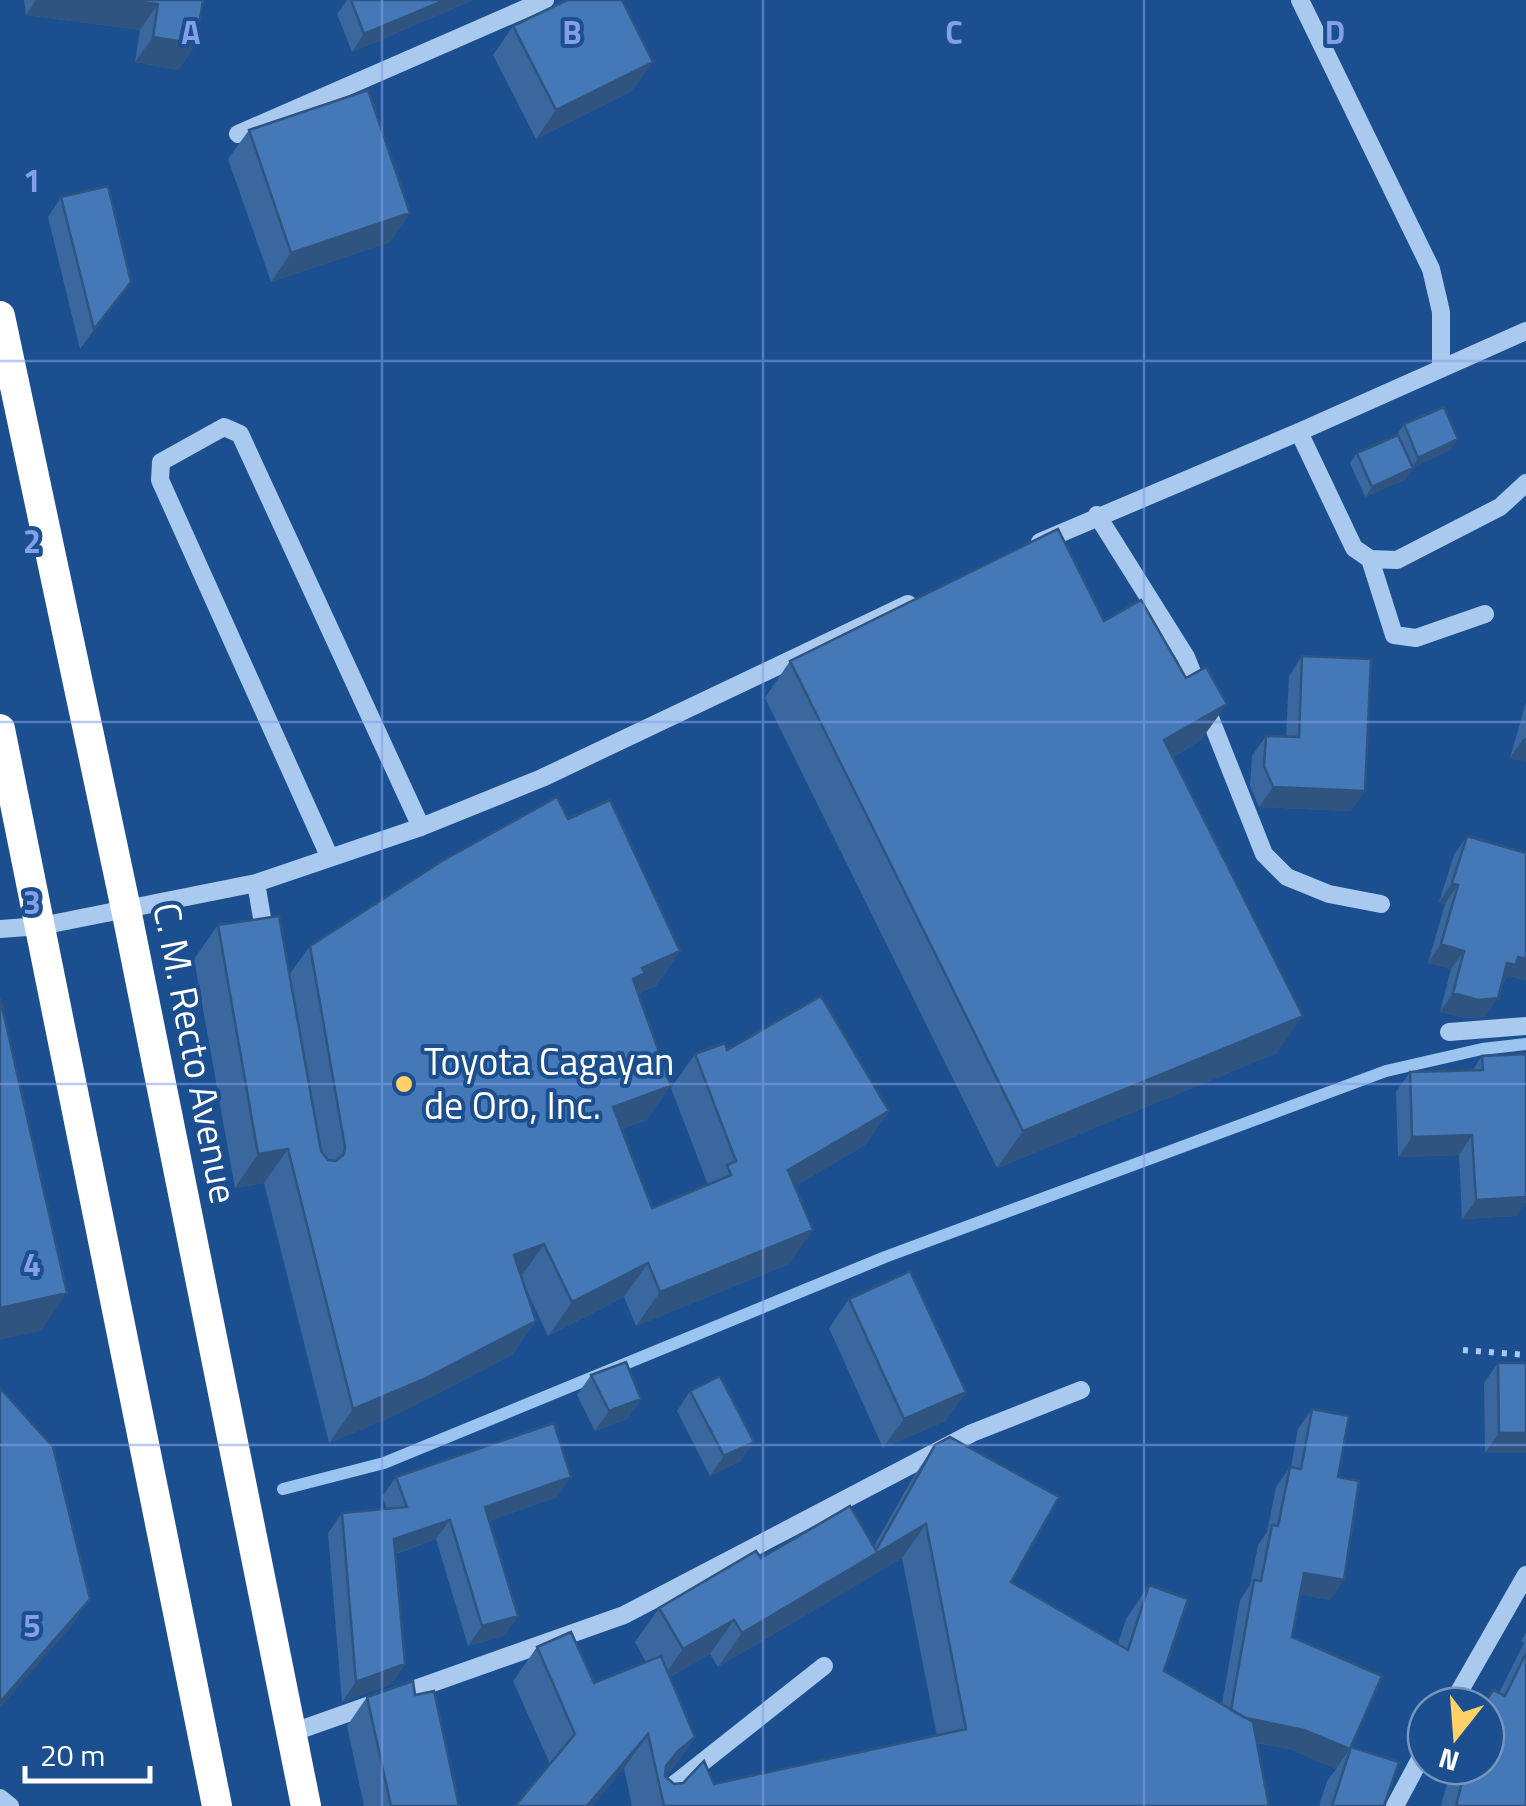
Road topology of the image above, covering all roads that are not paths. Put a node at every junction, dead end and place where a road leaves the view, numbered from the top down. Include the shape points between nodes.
1 (545, 0) edge
2 (1300, 0) edge
3 (238, 134) dead end
4 (0, 316) edge
5 (1526, 331) edge
6 (1441, 367) junction
7 (1299, 432) junction
8 (1526, 483) edge
9 (1097, 515) junction
10 (1028, 548) edge
11 (1370, 559) junction
12 (923, 596) edge
13 (1485, 614) dead end
14 (0, 729) edge
15 (420, 827) junction
16 (330, 858) junction
17 (256, 883) junction
18 (1381, 904) dead end
19 (126, 908) junction
20 (41, 926) junction
21 (0, 930) edge
22 (270, 958) edge
23 (1526, 1026) edge
24 (1449, 1032) dead end
25 (1081, 1390) dead end
26 (1526, 1575) edge
27 (824, 1666) dead end
28 (1462, 1686) edge
29 (292, 1733) junction
30 (0, 1798) edge
31 (10, 1806) edge
32 (216, 1806) edge
33 (306, 1806) edge
34 (653, 1806) edge

1 - 3 street
2 - 6 street via 1431,269 1441,312
4 - 19 highway, C. M. Recto Avenue
5 - 6 street
6 - 7 street
7 - 9 street
7 - 11 street via 1354,548
8 - 11 street via 1500,507 1397,560
9 - 10 street
9 - 18 street via 1186,657 1264,854 1287,876 1329,894
11 - 13 street via 1394,635 1416,638
12 - 15 street via 542,778
14 - 20 highway
15 - 16 street
15 - 16 street via 240,434 224,427 161,462 160,480
16 - 17 street
17 - 19 street
17 - 22 street
19 - 20 street
19 - 29 highway, C. M. Recto Avenue
20 - 21 street
20 - 32 highway
23 - 24 street
25 - 29 street via 972,1433 624,1614
26 - 28 street
27 - 34 street
29 - 33 highway, C. M. Recto Avenue
30 - 31 street

